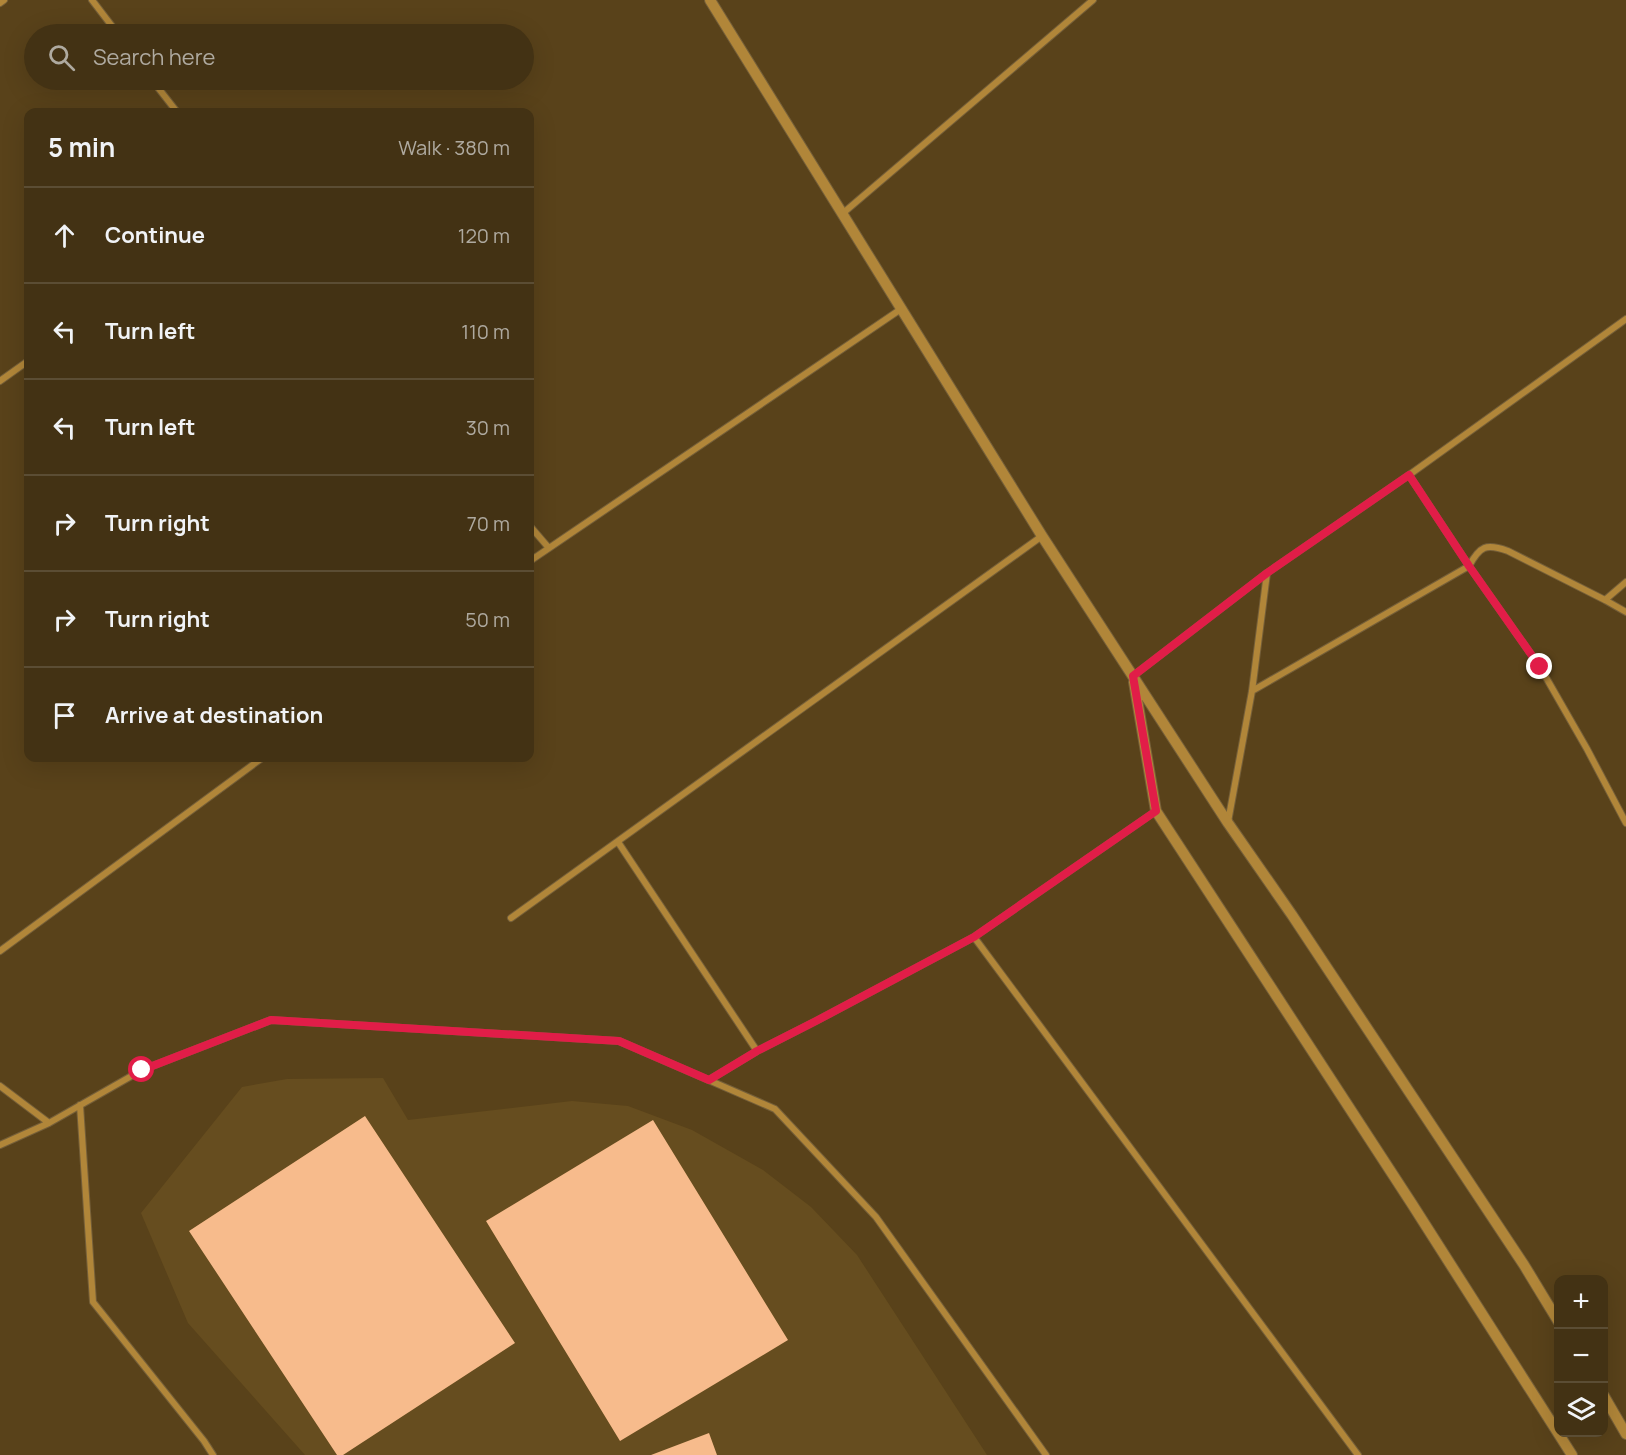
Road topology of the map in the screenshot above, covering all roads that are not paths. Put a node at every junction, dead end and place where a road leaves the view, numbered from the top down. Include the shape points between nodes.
1 (4, 0) edge
2 (92, 0) edge
3 (710, 0) edge
4 (1093, 0) edge
5 (0, 3) edge
6 (110, 24) edge
7 (160, 90) edge
8 (174, 108) edge
9 (842, 214) junction
10 (901, 309) junction
11 (1626, 320) edge
12 (24, 364) edge
13 (0, 381) edge
14 (1409, 475) junction
15 (534, 531) edge
16 (1042, 536) junction
17 (548, 547) junction
18 (534, 558) edge
19 (1469, 566) junction
20 (1267, 573) junction
21 (1626, 582) edge
22 (1605, 600) junction
23 (1626, 612) edge
24 (1133, 676) junction
25 (1252, 691) junction
26 (257, 762) edge
27 (1156, 811) junction
28 (1228, 823) junction
29 (1626, 823) edge
30 (618, 842) junction
31 (511, 918) dead end
32 (974, 937) junction
33 (0, 951) edge
34 (757, 1051) junction
35 (709, 1080) junction
36 (0, 1086) edge
37 (80, 1105) junction
38 (49, 1123) junction
39 (0, 1145) edge
40 (1554, 1314) edge
41 (1608, 1403) edge
42 (1626, 1434) edge
43 (213, 1455) edge
44 (1046, 1455) edge
45 (1358, 1455) edge
46 (1572, 1455) edge

1 - 5 street
2 - 6 street
3 - 9 street
4 - 9 street
7 - 8 street
9 - 10 street
10 - 16 street
10 - 17 street
11 - 14 street
12 - 13 street
14 - 19 street
14 - 20 street
15 - 17 street
16 - 24 street
16 - 30 street
17 - 18 street
19 - 22 street via 1481,549 1497,547
19 - 25 street
19 - 29 street via 1540,667
20 - 24 street
20 - 25 street
21 - 22 street
22 - 23 street
24 - 27 street
24 - 28 street
25 - 28 street
26 - 33 street
27 - 32 street
27 - 46 street
28 - 40 street
30 - 31 street
30 - 34 street
32 - 34 street
32 - 45 street
34 - 35 street
35 - 37 street via 619,1041 271,1020 142,1070
35 - 44 street via 775,1109 876,1217
36 - 38 street
37 - 38 street
37 - 43 street via 93,1302
38 - 39 street
41 - 42 street

